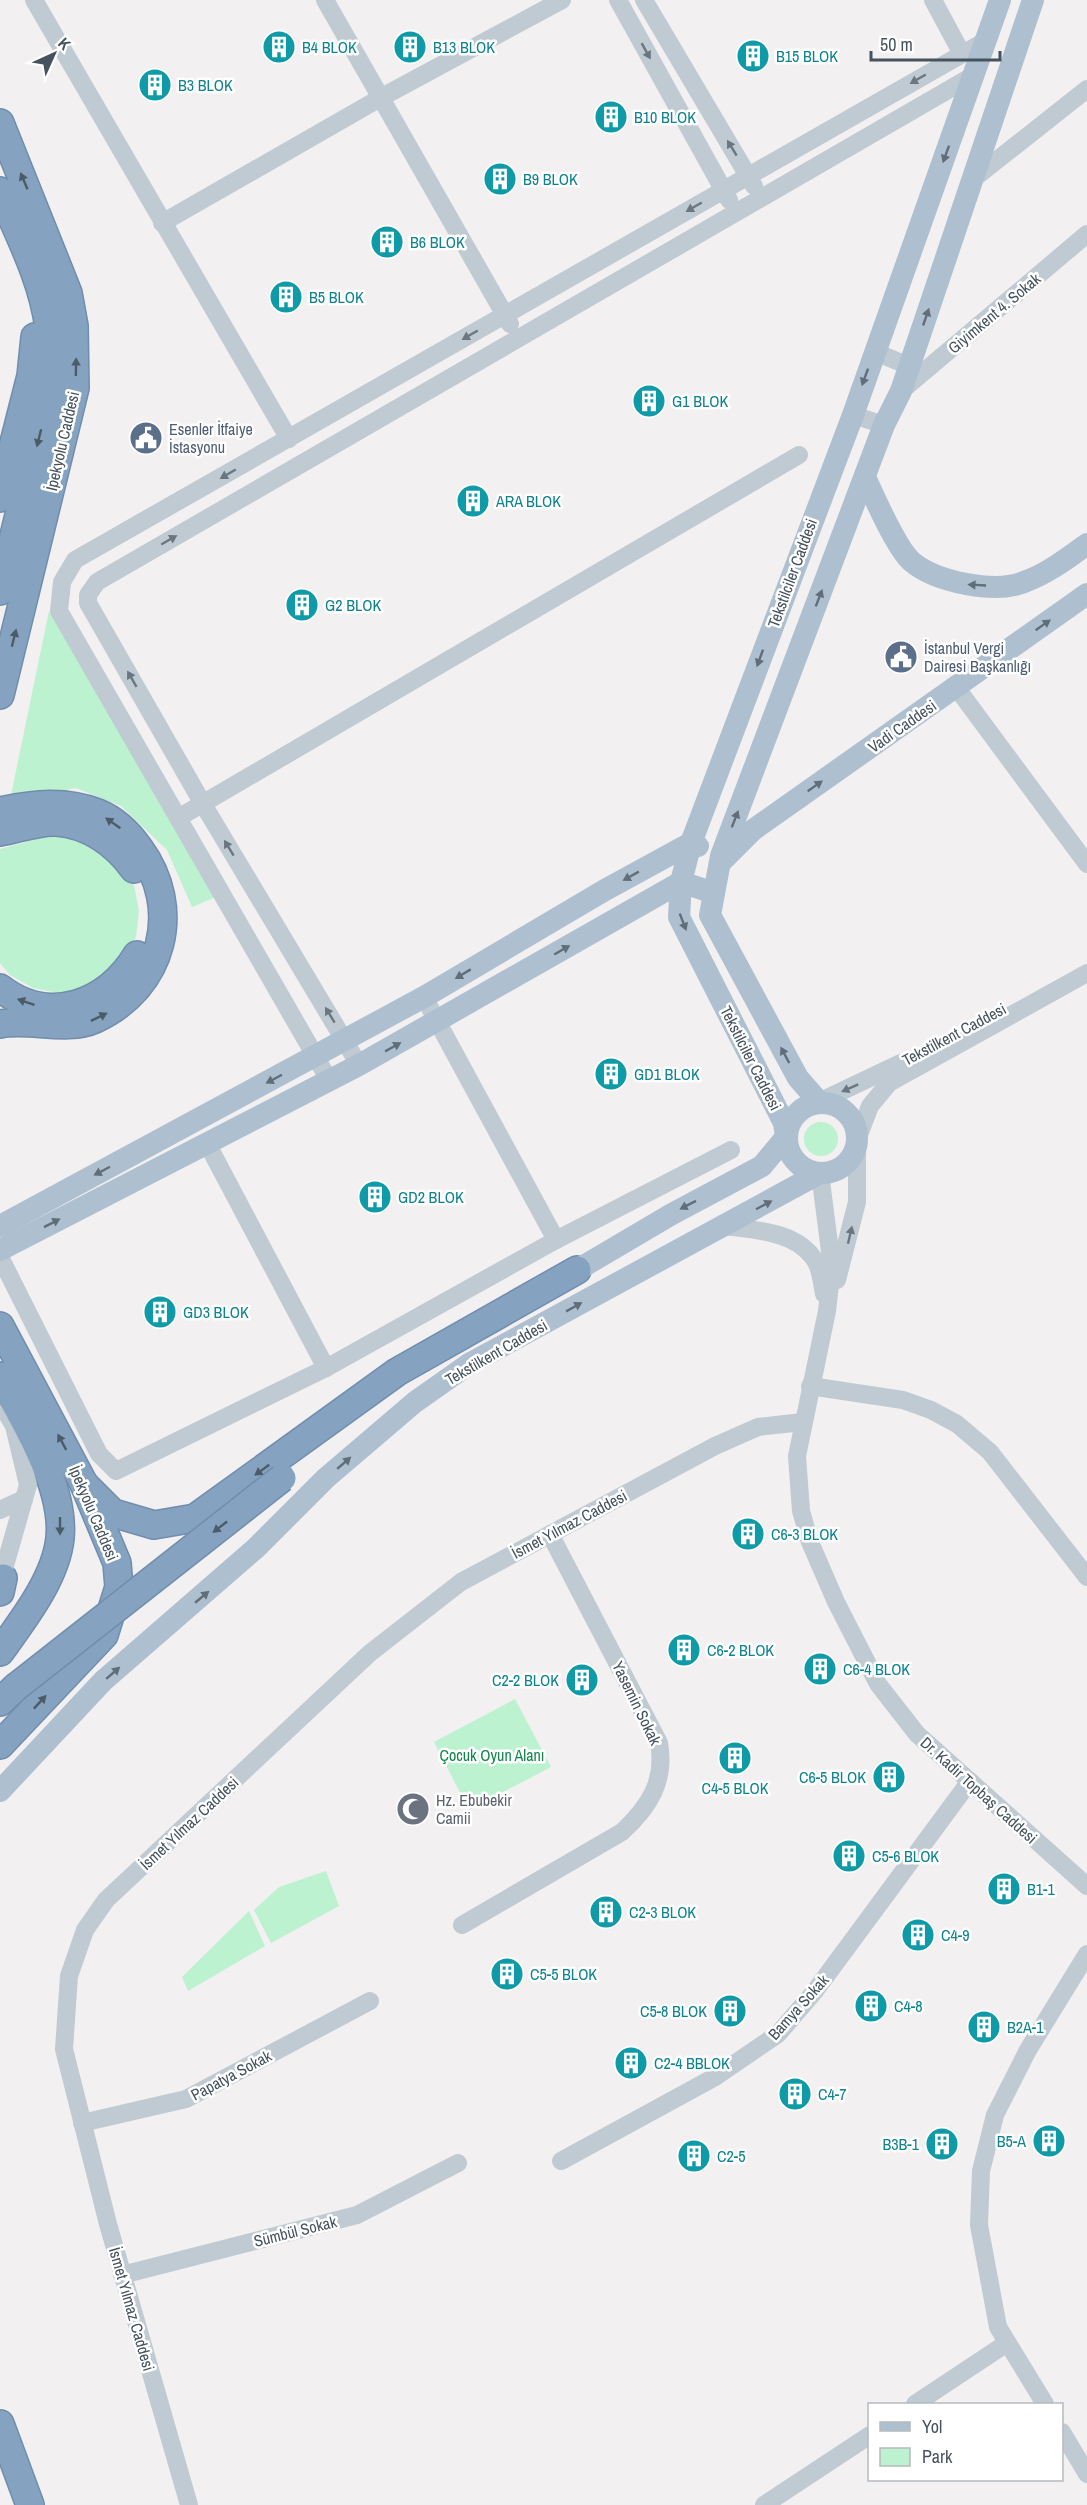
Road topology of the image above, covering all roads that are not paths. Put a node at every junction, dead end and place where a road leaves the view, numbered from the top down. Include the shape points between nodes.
1 (325, 0) edge
2 (562, 0) edge
3 (618, 0) edge
4 (644, 0) edge
5 (933, 0) edge
6 (1000, 0) edge
7 (1033, 0) edge
8 (36, 1) edge
9 (987, 40) junction
10 (962, 54) junction
11 (974, 75) junction
12 (1087, 89) edge
13 (382, 97) junction
14 (0, 123) edge
15 (748, 175) junction
16 (972, 180) junction
17 (724, 190) junction
18 (0, 191) edge
19 (761, 198) junction
20 (736, 212) junction
21 (162, 223) junction
22 (1087, 234) edge
23 (29, 258) junction
24 (505, 315) junction
25 (518, 338) junction
26 (874, 352) junction
27 (909, 366) junction
28 (901, 391) junction
29 (853, 415) junction
30 (884, 425) junction
31 (289, 439) junction
32 (799, 455) dead end
33 (865, 477) junction
34 (0, 498) edge
35 (1087, 544) edge
36 (0, 591) edge
37 (1087, 594) edge
38 (956, 687) junction
39 (0, 695) edge
40 (203, 804) junction
41 (0, 812) edge
42 (178, 818) junction
43 (0, 832) edge
44 (691, 843) junction
45 (721, 859) junction
46 (1087, 864) edge
47 (681, 882) junction
48 (714, 892) junction
49 (1087, 962) edge
50 (1087, 973) edge
51 (0, 988) edge
52 (424, 997) junction
53 (437, 1022) junction
54 (0, 1024) edge
55 (345, 1040) junction
56 (316, 1056) junction
57 (359, 1065) junction
58 (329, 1080) junction
59 (819, 1102) junction
60 (195, 1121) junction
61 (786, 1137) junction
62 (857, 1140) junction
63 (208, 1145) junction
64 (731, 1150) dead end
65 (820, 1173) junction
66 (0, 1226) edge
67 (724, 1226) junction
68 (556, 1240) junction
69 (0, 1250) edge
70 (0, 1257) edge
71 (577, 1270) junction
72 (827, 1311) junction
73 (0, 1326) edge
74 (326, 1368) junction
75 (0, 1376) edge
76 (810, 1386) junction
77 (0, 1399) edge
78 (803, 1422) junction
79 (7, 1428) edge
80 (84, 1484) junction
81 (24, 1499) junction
82 (0, 1510) edge
83 (550, 1534) junction
84 (1087, 1577) edge
85 (1, 1585) edge
86 (0, 1652) edge
87 (8, 1694) edge
88 (0, 1745) edge
89 (970, 1781) junction
90 (0, 1791) edge
91 (1087, 1886) edge
92 (462, 1925) dead end
93 (1087, 1954) edge
94 (370, 2001) dead end
95 (82, 2123) junction
96 (561, 2161) dead end
97 (458, 2163) dead end
98 (123, 2275) junction
99 (1007, 2343) junction
100 (917, 2403) edge
101 (1043, 2403) edge
102 (0, 2424) edge
103 (1063, 2435) edge
104 (868, 2436) edge
105 (0, 2466) edge
106 (1087, 2474) edge
107 (12, 2505) edge
108 (30, 2505) edge
109 (189, 2505) edge
110 (764, 2505) edge

1 - 13 street
2 - 13 street
3 -> 17 street
15 -> 4 street
5 - 10 street
6 - 9 main road, Tekstilciler Caddesi
7 - 16 main road, Tekstilciler Caddesi
8 - 21 street
9 - 10 street
9 - 11 main road, Tekstilciler Caddesi
10 -> 15 street
11 - 19 street
11 -> 26 main road, Tekstilciler Caddesi
12 - 16 street
13 - 21 street
13 - 24 street
39 -> 14 highway, İpekyolu Caddesi via 75,388 76,355 68,293
15 - 17 street
15 - 19 street
27 -> 16 main road, Tekstilciler Caddesi
17 - 20 street
17 -> 24 street
18 - 23 highway, İpekyolu Caddesi
19 - 20 street
20 - 25 street
21 - 31 street
22 - 28 street, Giyimkent 4. Sokak
23 - 34 highway via 35,347
23 -> 36 highway, İpekyolu Caddesi via 49,328 50,382
24 - 25 street
24 -> 31 street
40 -> 25 street via 88,603 91,588
26 - 27 street
26 -> 29 main road, Tekstilciler Caddesi
27 - 28 main road, Tekstilciler Caddesi
28 - 30 main road, Tekstilciler Caddesi
29 - 30 street
29 -> 44 main road, Tekstilciler Caddesi
30 - 33 main road, Tekstilciler Caddesi
31 -> 42 street via 75,560 62,582 59,612
32 - 40 street
35 -> 33 main road via 1023,583 976,586 947,581 911,560
45 -> 33 main road, Tekstilciler Caddesi
38 -> 37 main road, Vadi Caddesi
45 -> 38 main road, Vadi Caddesi via 753,830
38 - 46 street
40 - 42 street
55 -> 40 street
54 -> 41 highway via 92,1021 117,1007 137,989 152,966 165,920 151,864 119,826 100,814 62,804 38,804
42 - 56 street
43 -> 51 highway via 55,822 100,836 121,851 139,877 146,921 143,940 122,978 82,1003 45,1007 24,1002
44 - 45 main road
44 - 47 main road, Tekstilciler Caddesi
44 -> 52 main road
45 - 48 main road, Tekstilciler Caddesi
47 - 48 main road
53 -> 47 main road
47 -> 61 main road, Tekstilciler Caddesi via 679,917 784,1123
59 -> 48 main road, Tekstilciler Caddesi via 798,1078 710,915
49 -> 59 street, Tekstilkent Caddesi via 875,1077
50 - 62 street, Tekstilkent Caddesi via 889,1083 870,1106
52 - 53 street
52 - 55 main road
57 -> 53 main road
53 - 68 street
55 - 56 main road
55 - 57 street
56 - 58 street
56 -> 60 main road
57 - 58 main road
58 - 63 main road
59 - 61 main road, Tekstilkent Caddesi via 800,1110
59 - 62 main road via 830,1103 847,1113 854,1121
60 - 63 main road
60 -> 66 main road
61 - 65 main road via 800,1166
61 -> 71 main road, Tekstilkent Caddesi via 762,1166
62 - 65 main road, Tekstilkent Caddesi via 849,1161 841,1168
72 -> 62 street via 857,1203
69 -> 63 main road
63 - 74 street
64 - 68 street
67 -> 65 main road, Tekstilkent Caddesi
65 - 72 street via 831,1246
67 - 72 street via 768,1231 801,1245 817,1263
90 -> 67 main road, Tekstilkent Caddesi via 103,1681 415,1402 469,1364
68 - 74 street
70 - 74 street via 99,1454 116,1471
71 -> 80 highway via 397,1372 195,1518 154,1525 113,1514
71 -> 87 highway, bridge via 408,1384
72 - 76 street, Dr. Kadir Topbaş Caddesi
80 -> 73 highway, İpekyolu Caddesi
75 -> 86 highway, İpekyolu Caddesi via 50,1476 60,1517 60,1540 40,1593
76 - 78 street, Dr. Kadir Topbaş Caddesi
76 - 84 street via 903,1400 957,1425 990,1452
77 - 79 street
78 - 83 street, İsmet Yılmaz Caddesi via 759,1427 715,1446
78 - 89 street, Dr. Kadir Topbaş Caddesi via 797,1456 801,1511 836,1602 878,1684 925,1743
79 - 81 street via 28,1485
88 -> 80 highway, İpekyolu Caddesi via 104,1635 119,1587 117,1563
81 - 82 street
81 - 85 street
83 - 92 street, Yasemin Sokak via 660,1743 663,1761 659,1784 643,1813 622,1832
83 - 95 street, İsmet Yılmaz Caddesi via 461,1582 370,1653 106,1900 85,1930 69,1976 64,2049
89 - 91 street, Dr. Kadir Topbaş Caddesi
89 - 96 street, Bamya Sokak via 815,1991 778,2034 715,2077
93 - 99 street via 1028,2050 995,2115 981,2171 979,2225 998,2328
94 - 95 street, Papatya Sokak via 186,2099
95 - 98 street, İsmet Yılmaz Caddesi
97 - 98 street, Sümbül Sokak via 357,2215
98 - 109 street, İsmet Yılmaz Caddesi
99 - 100 street
99 - 101 street
102 - 108 highway
103 - 106 street
104 - 110 street
105 - 107 highway

